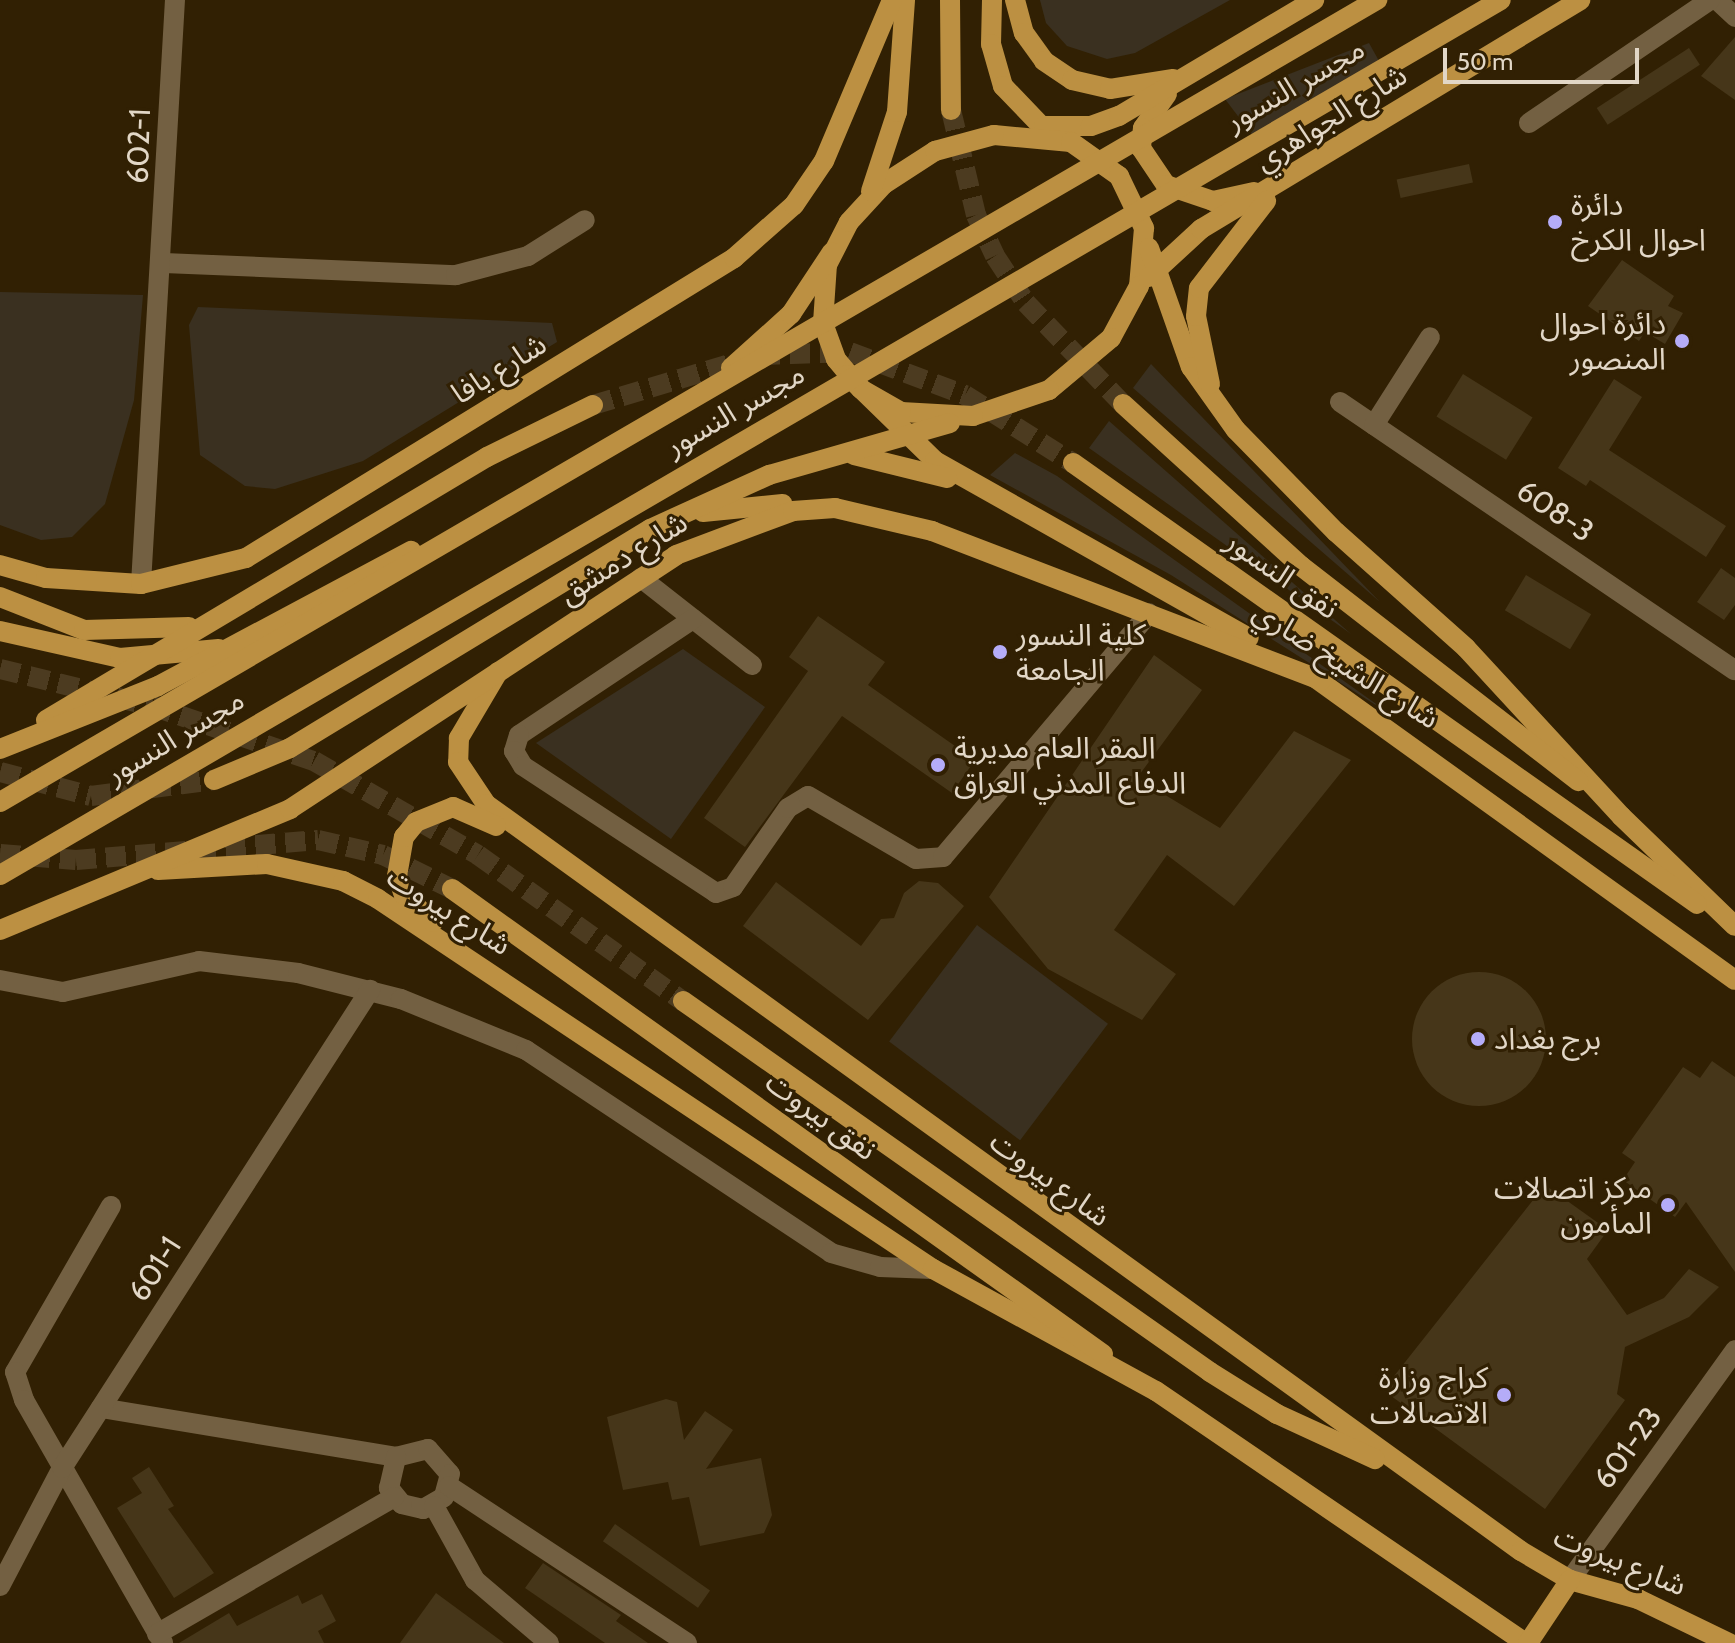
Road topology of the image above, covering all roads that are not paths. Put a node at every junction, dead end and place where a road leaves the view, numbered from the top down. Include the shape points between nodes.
1 (175, 0) edge
2 (892, 0) edge
3 (905, 0) edge
4 (950, 0) edge
5 (992, 0) edge
6 (1015, 0) edge
7 (1314, 0) edge
8 (1377, 0) edge
9 (1501, 0) edge
10 (1580, 0) edge
11 (1710, 0) edge
12 (1717, 0) edge
13 (1735, 17) edge
14 (1189, 76) junction
15 (951, 110) tunnel mouth
16 (1529, 123) dead end
17 (1033, 125) junction
18 (994, 135) junction
19 (1053, 136) junction
20 (1278, 187) junction
21 (868, 198) junction
22 (585, 220) dead end
23 (1144, 228) junction
24 (832, 252) junction
25 (164, 263) junction
26 (1154, 269) junction
27 (1132, 304) junction
28 (1430, 337) dead end
29 (847, 375) junction
30 (1340, 402) dead end
31 (1215, 403) junction
32 (1123, 404) tunnel mouth
33 (593, 405) tunnel mouth
34 (992, 413) junction
35 (1374, 425) junction
36 (904, 435) junction
37 (815, 461) junction
38 (1073, 463) tunnel mouth
39 (793, 468) junction
40 (1011, 507) junction
41 (730, 508) junction
42 (835, 508) junction
43 (650, 529) junction
44 (676, 555) junction
45 (0, 565) edge
46 (641, 578) junction
47 (141, 584) junction
48 (0, 597) edge
49 (341, 608) junction
50 (1149, 613) junction
51 (693, 619) junction
52 (205, 624) junction
53 (0, 631) edge
54 (752, 665) dead end
55 (1735, 670) edge
56 (498, 672) junction
57 (1321, 680) junction
58 (0, 748) edge
59 (214, 780) tunnel mouth
60 (0, 802) edge
61 (1621, 816) junction
62 (562, 863) junction
63 (158, 870) junction
64 (0, 875) edge
65 (452, 889) tunnel mouth
66 (1735, 928) edge
67 (0, 930) edge
68 (461, 952) junction
69 (0, 980) edge
70 (1735, 980) edge
71 (370, 990) junction
72 (683, 1001) tunnel mouth
73 (111, 1206) dead end
74 (933, 1269) junction
75 (1735, 1350) edge
76 (1156, 1391) junction
77 (101, 1408) junction
78 (396, 1457) junction
79 (62, 1468) junction
80 (1401, 1469) junction
81 (449, 1486) junction
82 (394, 1497) junction
83 (434, 1506) junction
84 (1570, 1580) junction
85 (0, 1586) edge
86 (160, 1639) edge
87 (549, 1643) edge
88 (687, 1643) edge
89 (1527, 1643) edge
90 (1729, 1643) edge

1 - 25 street, 602-1
2 - 47 main road, شارع يافا via 824,161 794,205 734,258 294,532 195,576
3 - 21 main road via 897,112
4 - 15 main road
5 - 17 main road via 995,66
6 - 14 main road via 1024,33 1044,61 1072,80 1110,89
7 - 14 main road
8 - 49 main road, مجسر النسور
9 - 64 main road, مجسر النسور
10 - 20 main road, شارع الجواهري
11 - 16 street
12 - 13 street
14 - 17 main road via 1091,126
14 - 20 main road via 1143,128 1149,166 1166,185 1213,201
17 - 18 main road
17 - 19 main road
18 - 19 main road
18 - 21 main road via 917,161
19 - 23 main road via 1112,169
20 - 26 main road, شارع الجواهري via 1201,229
20 - 31 main road via 1223,247 1199,288 1200,348
21 - 24 main road
22 - 25 street via 528,256 456,275
23 - 26 main road
23 - 27 main road
24 - 29 main road via 823,323
24 - 58 main road via 791,314 728,371 299,615 158,686
25 - 47 street, 602-1
26 - 27 main road, شارع الجواهري
26 - 31 main road via 1171,325
27 - 34 main road, شارع الجواهري via 1075,373
28 - 35 street
29 - 34 main road via 901,412 953,418
29 - 36 main road, شارع الشيخ ضاري
30 - 35 street, 608-3
31 - 61 main road via 1336,532 1477,659
32 - 61 main road via 1301,566
33 - 52 main road via 487,457
34 - 36 main road
35 - 55 street, 608-3
36 - 37 main road
36 - 40 main road, شارع الشيخ ضاري
37 - 39 main road
37 - 40 main road via 871,455 905,462
38 - 66 main road, نفق النسور via 1494,764
39 - 41 main road
39 - 43 main road
40 - 57 main road, شارع الشيخ ضاري
41 - 42 main road
41 - 43 main road
41 - 44 main road
42 - 44 main road, شارع دمشق via 763,518
42 - 50 main road, شارع دمشق via 932,531
43 - 59 main road via 290,748
44 - 46 main road, شارع دمشق
45 - 47 main road, شارع يافا via 46,578
46 - 51 street
46 - 56 main road, شارع دمشق
48 - 52 main road via 84,630 160,633
49 - 53 main road via 252,640 164,657 75,653
49 - 60 main road, مجسر النسور
50 - 51 street via 943,857 916,859 808,796 788,808 733,887 716,893 523,766 514,751 526,730
50 - 57 main road, شارع دمشق
51 - 54 street
52 - 58 main road
56 - 62 main road, شارع بيروت via 469,715 458,762 486,804
56 - 63 main road, شارع دمشق via 290,809
57 - 70 main road, شارع الشيخ ضاري
61 - 66 main road
62 - 68 main road via 473,810 443,809 416,822 397,856 397,876 404,895
62 - 80 main road, شارع بيروت
63 - 67 main road, شارع دمشق
63 - 68 main road, شارع بيروت via 228,863 306,870 378,899
65 - 76 main road, نفق بيروت
68 - 74 main road, شارع بيروت
69 - 71 street via 74,991 199,961
71 - 74 street via 526,1050 831,1253 880,1267
71 - 77 street, 601-1
72 - 80 main road, نفق بيروت via 1210,1372 1277,1414
73 - 79 street via 18,1358 17,1387
74 - 76 main road, شارع بيروت
75 - 84 street, 601-23
76 - 89 main road, شارع بيروت
77 - 78 street
77 - 79 street, 601-1
78 - 81 street via 428,1449 446,1463
78 - 82 street via 388,1477
79 - 85 street, 601-1
79 - 86 street
80 - 84 main road, شارع بيروت
81 - 83 street
81 - 88 street
82 - 83 street via 412,1509
82 - 86 street
83 - 87 street via 475,1580
84 - 89 main road
84 - 90 main road, شارع بيروت via 1648,1603

